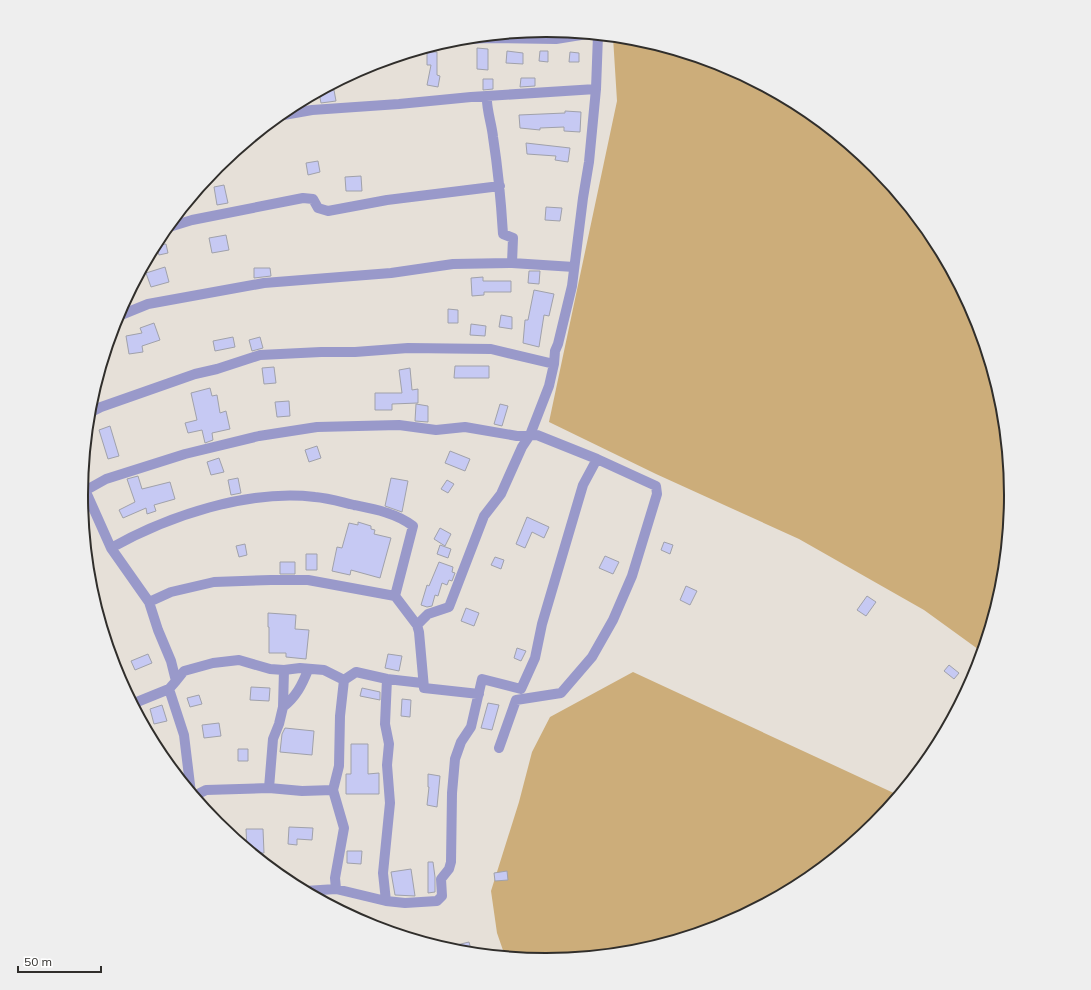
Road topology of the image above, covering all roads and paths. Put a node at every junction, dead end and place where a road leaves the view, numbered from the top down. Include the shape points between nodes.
1 (512, 38) edge
2 (564, 38) edge
3 (598, 40) edge
4 (596, 89) junction
5 (487, 97) junction
6 (292, 114) edge
7 (500, 186) junction
8 (176, 225) edge
9 (512, 263) junction
10 (574, 267) junction
11 (125, 313) edge
12 (554, 364) junction
13 (95, 410) edge
14 (530, 435) junction
15 (597, 459) junction
16 (88, 487) edge
17 (88, 500) edge
18 (111, 548) junction
19 (395, 596) junction
20 (148, 602) junction
21 (417, 626) junction
22 (284, 670) junction
23 (308, 670) junction
24 (387, 679) junction
25 (344, 680) junction
26 (176, 681) junction
27 (422, 683) junction
28 (169, 689) junction
29 (521, 689) junction
30 (479, 694) junction
31 (516, 700) junction
32 (137, 702) edge
33 (283, 707) junction
34 (499, 748) dead end
35 (191, 785) edge
36 (269, 788) junction
37 (333, 790) junction
38 (198, 794) edge
39 (336, 889) junction
40 (314, 890) edge
41 (386, 901) junction

1 - 2 street
3 - 4 street
4 - 5 street
4 - 10 street via 592,142
5 - 6 street
5 - 7 street
7 - 8 street via 387,200 328,211 318,208 313,199 303,198
7 - 9 street via 503,234 514,238
9 - 10 street
9 - 11 street via 453,264 391,273 264,283 148,304
10 - 12 street
12 - 13 street via 491,349 408,348 260,355 195,374
12 - 14 street via 549,386
14 - 15 street via 537,435
14 - 16 street via 517,436 465,427 441,430 399,425 317,427 259,436 185,454
14 - 21 street via 501,494 484,516 449,607 428,614
15 - 29 street via 583,485 542,624 535,658
15 - 31 street via 656,486 632,576 613,620 592,657 561,693
17 - 18 street
18 - 19 street via 136,534 195,511 259,497 315,497 375,509 406,520 414,526
18 - 20 street
19 - 20 street via 308,580 271,580 214,582 171,592
19 - 21 street
20 - 26 street
21 - 27 street
22 - 23 street
22 - 26 street via 270,669 239,660 213,663 184,671
22 - 33 street
23 - 25 street via 324,670
23 - 33 street via 292,700
24 - 25 street via 356,672
24 - 27 street
24 - 41 street via 385,724 389,744 387,765 390,803 383,873
25 - 37 street via 339,723 339,766
26 - 28 street
27 - 30 street via 424,688
28 - 32 street
28 - 35 street via 184,735
29 - 30 street via 482,680
29 - 31 street
30 - 41 street via 471,727 461,742 455,759 451,862 441,879 442,896 437,901
31 - 34 street
33 - 36 street via 273,739
36 - 37 street
36 - 38 street via 206,790
37 - 39 street via 344,828 335,878
39 - 40 street
39 - 41 street

